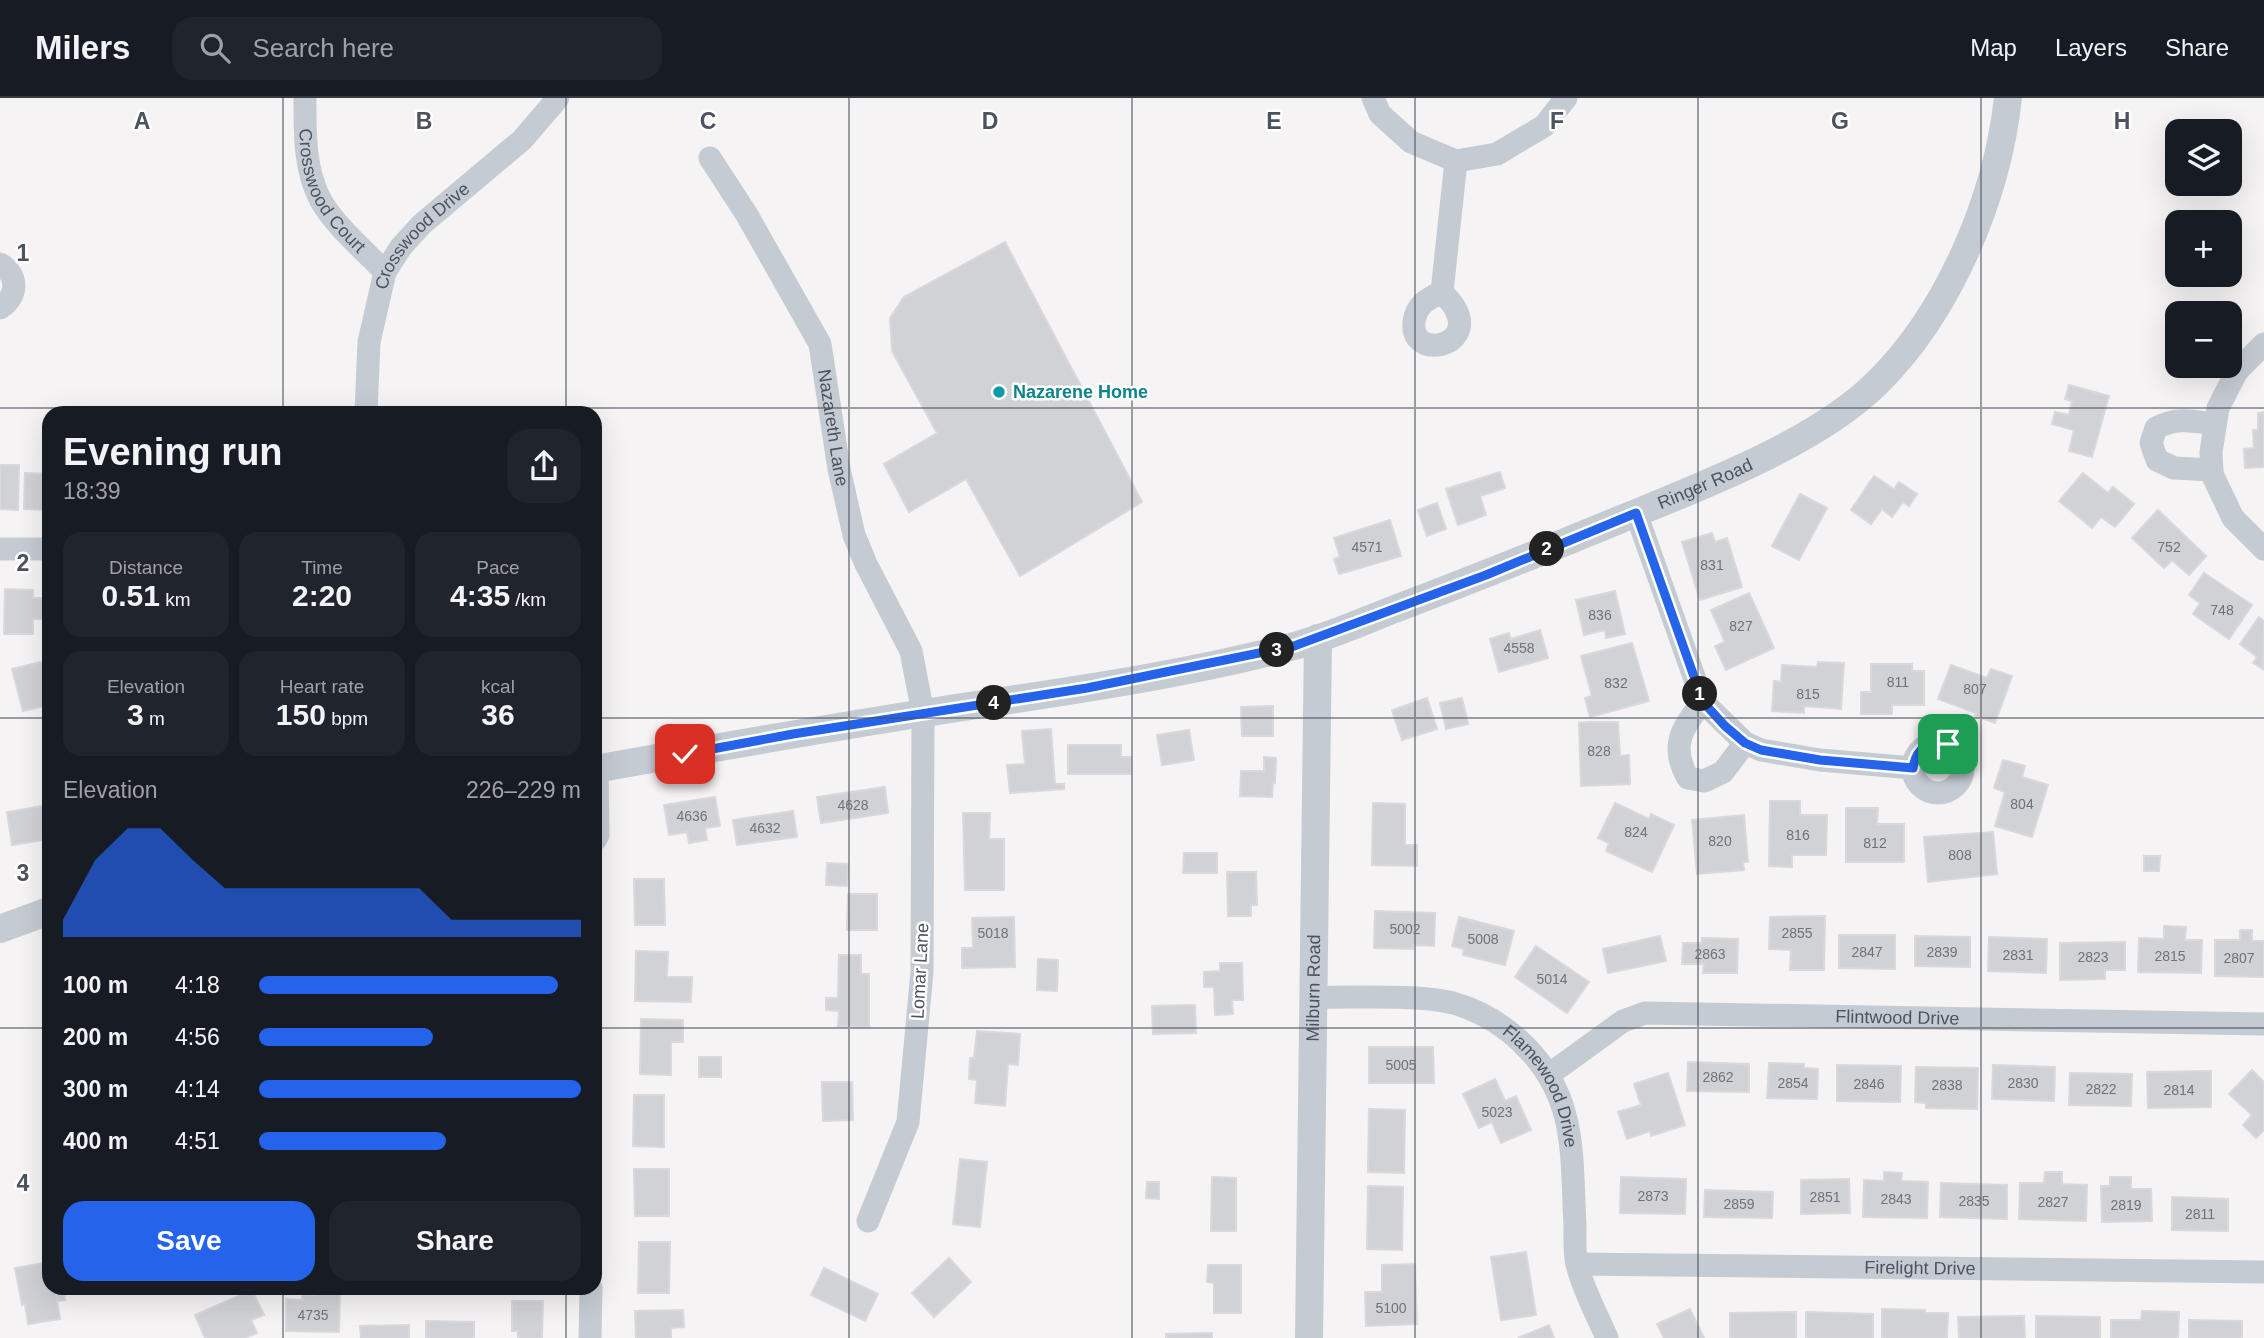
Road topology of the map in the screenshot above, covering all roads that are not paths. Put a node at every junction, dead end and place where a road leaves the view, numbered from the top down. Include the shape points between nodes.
1 (305, 98) edge
2 (558, 98) edge
3 (1373, 98) edge
4 (1566, 98) edge
5 (2008, 98) edge
6 (710, 158) dead end
7 (1456, 161) junction
8 (0, 264) edge
9 (385, 272) junction
10 (1442, 292) dead end
11 (0, 308) edge
12 (2264, 344) edge
13 (366, 406) edge
14 (2215, 424) junction
15 (2212, 470) junction
16 (1636, 513) junction
17 (0, 549) edge
18 (42, 549) edge
19 (2264, 549) edge
20 (1318, 638) junction
21 (1703, 702) junction
22 (923, 713) junction
23 (1745, 743) junction
24 (602, 768) edge
25 (1913, 768) dead end
26 (42, 914) edge
27 (0, 929) edge
28 (1314, 998) junction
29 (2264, 1024) edge
30 (1550, 1074) junction
31 (868, 1221) dead end
32 (1577, 1265) junction
33 (2264, 1272) edge
34 (591, 1295) edge
35 (590, 1338) edge
36 (1309, 1338) edge
37 (1607, 1338) edge

1 - 9 street, Crosswood Court via 304,137 320,199
2 - 9 street, Crosswood Drive via 522,140 422,224
3 - 7 street via 1380,114 1411,142
4 - 7 street via 1544,126 1497,154
5 - 16 street, Ringer Road via 1992,179 1968,245 1918,334 1879,382 1835,417 1789,444
6 - 22 street, Nazareth Lane via 820,344 839,469 855,535 911,651
7 - 10 street
8 - 11 street via 14,284 12,298
9 - 13 street, Crosswood Drive via 369,342
12 - 14 street via 2237,371
14 - 15 street
14 - 15 street via 2171,421 2156,428 2151,443 2157,460 2174,468
15 - 19 street via 2232,518
16 - 20 street, Ringer Road
16 - 21 street
17 - 18 street
20 - 22 street, Ringer Road via 1192,668
20 - 28 street, Milburn Road
21 - 23 street
21 - 23 street via 1688,720 1678,747 1679,763 1688,778 1704,781 1723,772
22 - 24 street, Ringer Road
22 - 31 street, Lomar Lane via 922,972 908,1122
23 - 25 street via 1820,760
26 - 27 street
28 - 30 street, Flamewood Drive via 1450,1003 1506,1028
28 - 36 street, Milburn Road
29 - 30 street, Flintwood Drive via 1645,1013 1623,1021
30 - 32 street, Flamewood Drive via 1570,1143
32 - 33 street, Firelight Drive
32 - 37 street, Flamewood Drive
34 - 35 street

